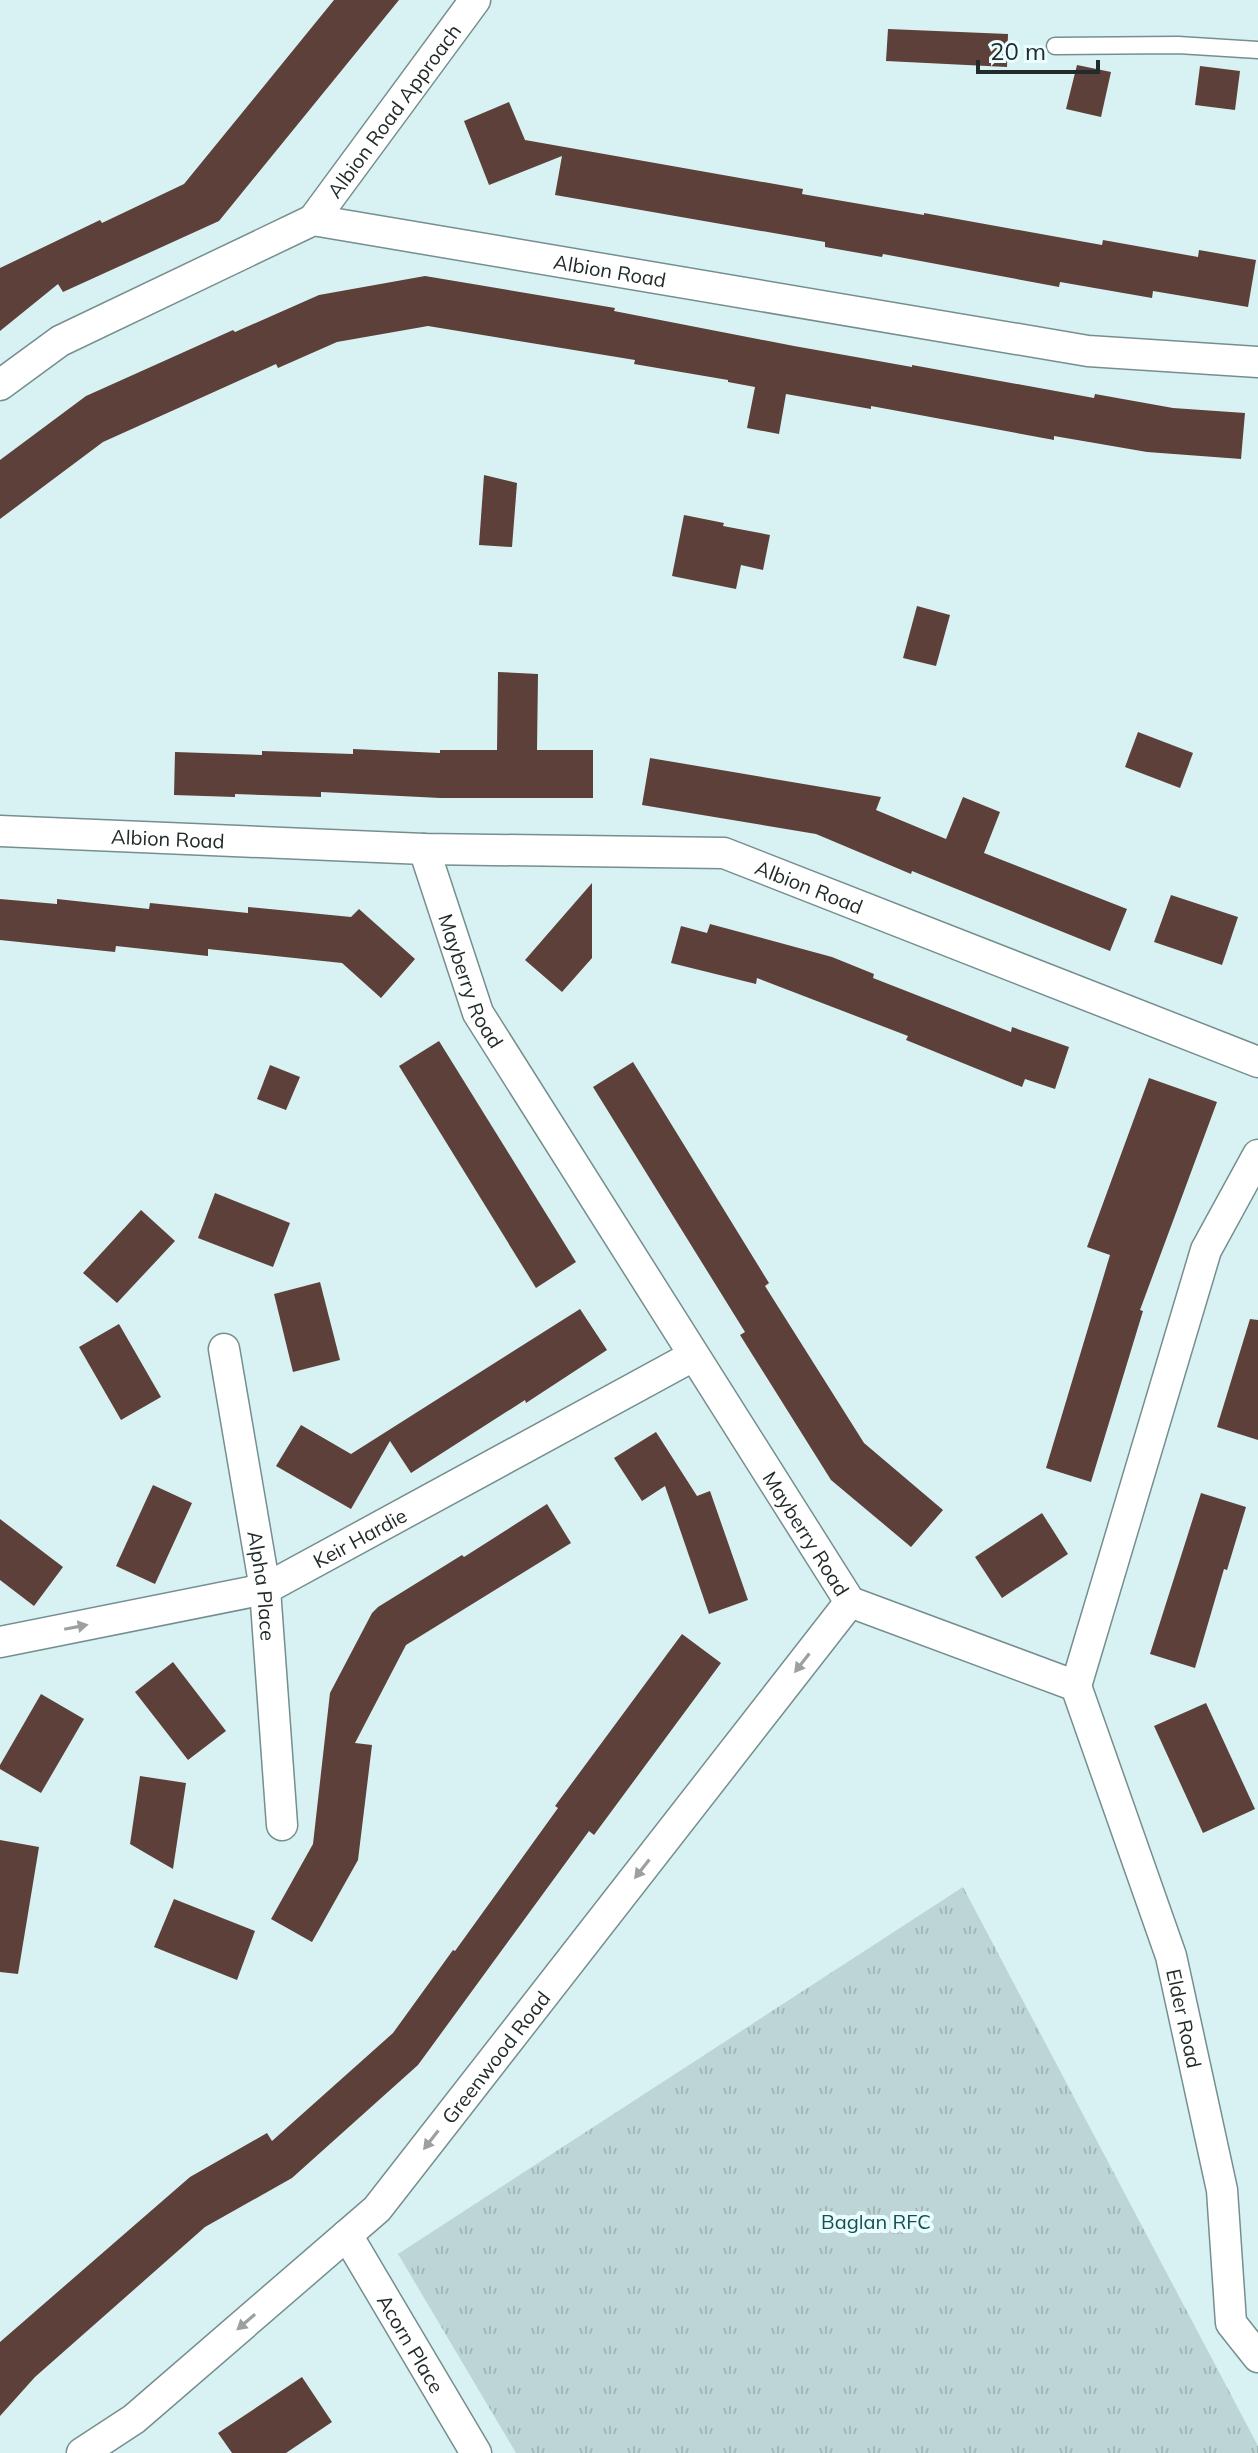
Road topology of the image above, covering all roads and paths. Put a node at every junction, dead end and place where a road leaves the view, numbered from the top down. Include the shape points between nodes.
1 (475, 0) edge
2 (1055, 46) dead end
3 (1258, 50) edge
4 (313, 220) junction
5 (1258, 362) edge
6 (0, 385) edge
7 (0, 831) edge
8 (424, 849) junction
9 (1258, 1062) edge
10 (1258, 1155) edge
11 (224, 1349) dead end
12 (693, 1356) junction
13 (265, 1589) junction
14 (850, 1602) junction
15 (0, 1642) edge
16 (1076, 1686) junction
17 (282, 1825) dead end
18 (347, 2235) junction
19 (1258, 2357) edge
20 (82, 2453) edge
21 (476, 2453) edge

1 - 4 street, Albion Road Approach
2 - 3 lane
4 - 5 street, Albion Road via 1088,351
4 - 6 street via 60,341
7 - 8 street, Albion Road
8 - 9 street, Albion Road via 724,853
8 - 12 street, Mayberry Road via 478,1013
10 - 16 street via 1206,1250
11 - 13 street, Alpha Place
12 - 13 street, Keir Hardie
12 - 14 street, Mayberry Road
15 -> 13 street, Keir Hardie
13 - 17 street, Alpha Place
14 - 16 street, Mayberry Road
14 -> 18 street, Greenwood Road via 377,2209
16 - 19 street, Elder Road via 1171,1956 1222,2190 1231,2323
18 -> 20 street, Greenwood Road via 134,2419
18 - 21 street, Acorn Place

